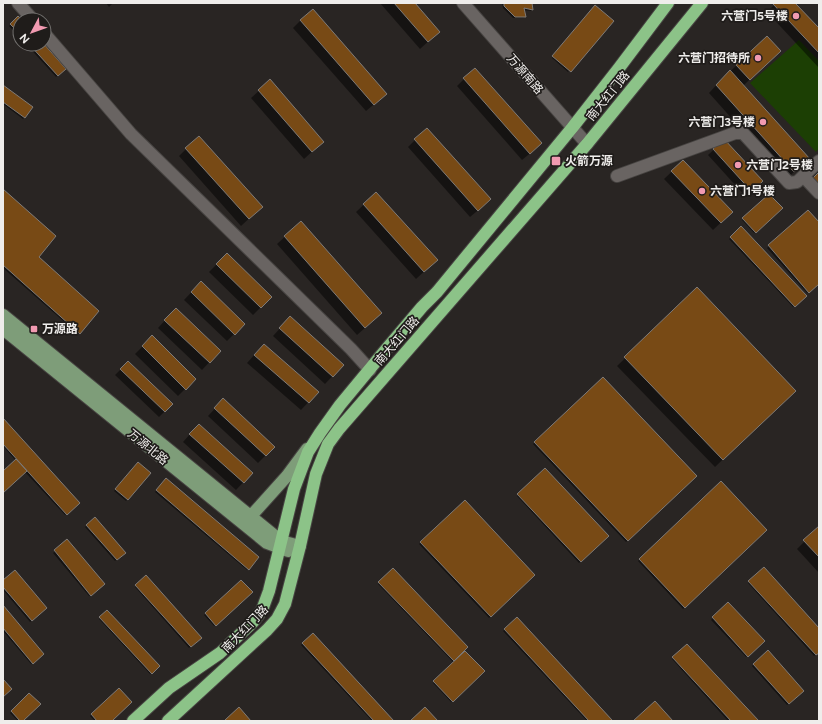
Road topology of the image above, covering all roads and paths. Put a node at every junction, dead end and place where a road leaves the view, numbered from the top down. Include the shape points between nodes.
1 (18, 3) edge
2 (463, 3) edge
3 (668, 3) edge
4 (702, 3) edge
5 (25, 12) edge
6 (52, 42) edge
7 (572, 128) junction
8 (587, 144) junction
9 (819, 161) edge
10 (617, 176) dead end
11 (803, 176) junction
12 (819, 193) edge
13 (3, 315) edge
14 (3, 329) edge
15 (370, 370) junction
16 (320, 433) junction
17 (251, 516) junction
18 (280, 545) junction
19 (299, 550) junction
20 (133, 721) edge
21 (168, 721) edge

1 - 5 street
2 - 7 street, 万源南路
3 - 7 highway, 南大红门路
4 - 8 highway, 南大红门路
6 - 15 street via 131,134
7 - 8 street, 万源南路
7 - 15 highway, 南大红门路
8 - 19 highway, 南大红门路 via 331,439 316,474
9 - 11 street
10 - 11 street via 735,133 743,133 789,183 797,182
11 - 12 street
13 - 17 main road, 万源北路
14 - 18 main road, 万源北路 via 267,543
15 - 16 highway, 南大红门路
16 - 17 main road via 287,476
16 - 18 highway, 南大红门路 via 303,463
17 - 18 main road, 万源北路
18 - 19 main road
18 - 20 highway, 南大红门路 via 269,591 262,610 253,622 220,653 169,688
19 - 21 highway, 南大红门路 via 285,604 277,619

